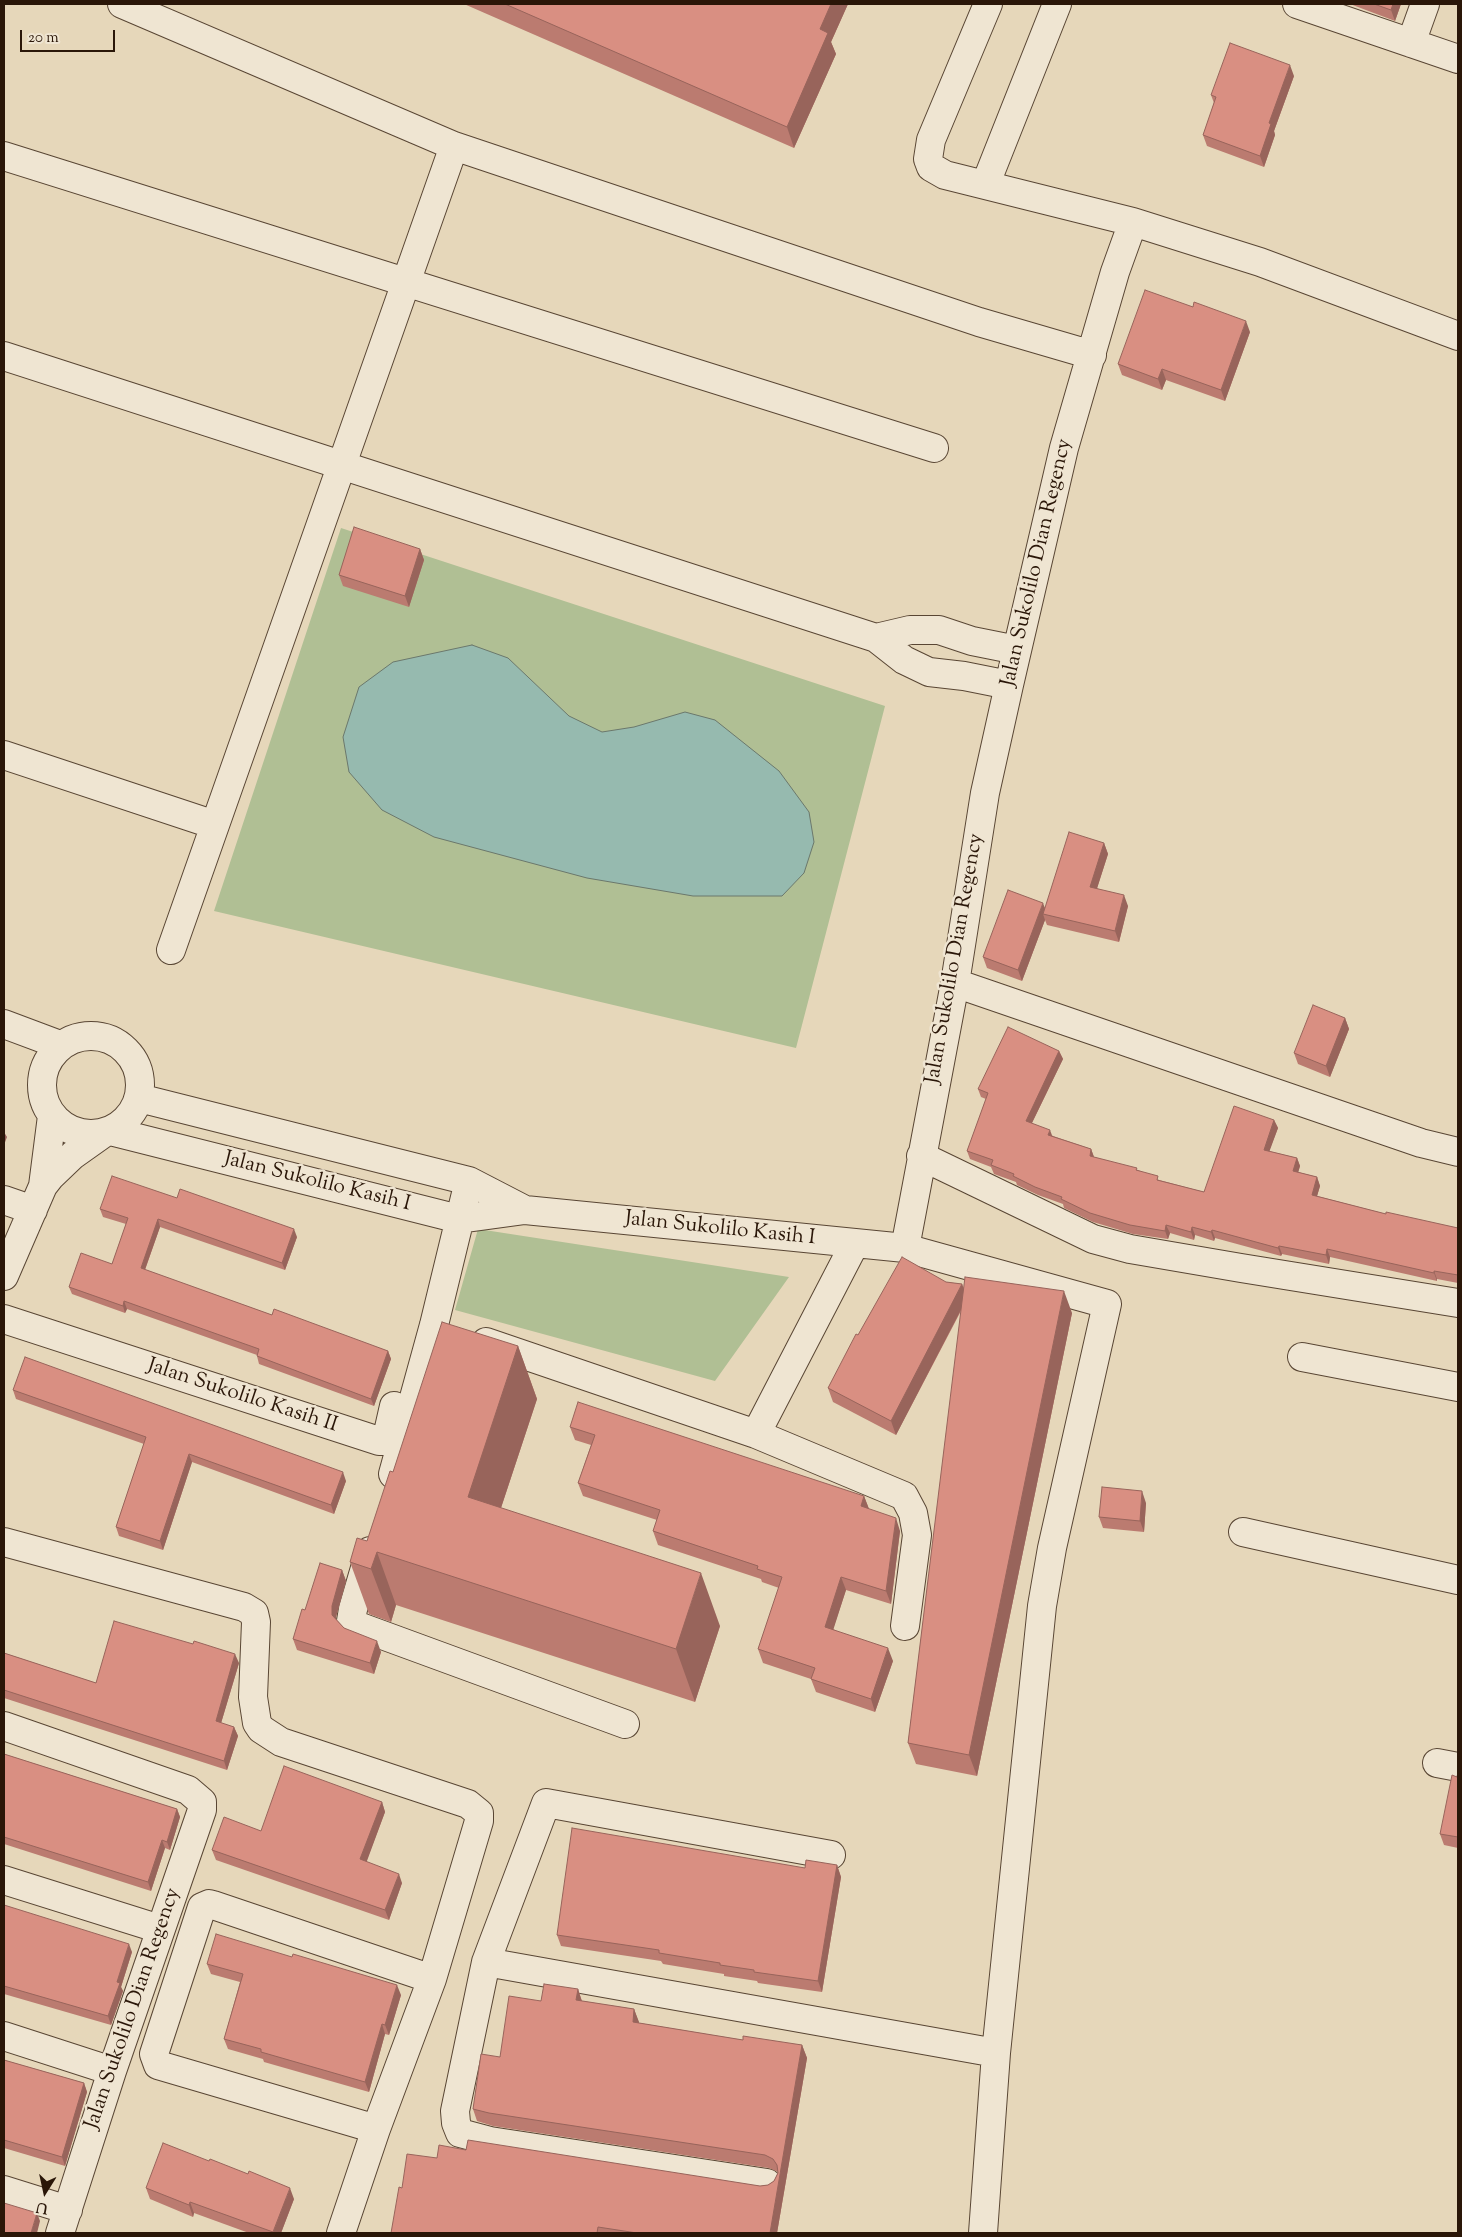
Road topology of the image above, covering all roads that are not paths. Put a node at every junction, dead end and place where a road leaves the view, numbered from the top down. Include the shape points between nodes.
1 (122, 4) edge
2 (988, 4) edge
3 (1057, 4) edge
4 (1297, 4) edge
5 (1425, 4) edge
6 (1411, 43) junction
7 (1458, 59) edge
8 (454, 146) junction
9 (4, 156) edge
10 (986, 183) junction
11 (1133, 222) junction
12 (406, 283) junction
13 (1458, 336) edge
14 (1092, 355) junction
15 (4, 356) edge
16 (934, 448) dead end
17 (342, 466) junction
18 (876, 638) junction
19 (1017, 650) junction
20 (1009, 685) junction
21 (4, 755) edge
22 (215, 825) junction
23 (171, 950) dead end
24 (955, 983) junction
25 (4, 1024) edge
26 (60, 1045) junction
27 (121, 1120) junction
28 (60, 1122) junction
29 (1458, 1152) edge
30 (921, 1156) junction
31 (469, 1181) junction
32 (38, 1198) junction
33 (4, 1200) edge
34 (525, 1210) junction
35 (459, 1219) junction
36 (855, 1243) junction
37 (905, 1248) junction
38 (4, 1276) edge
39 (1458, 1303) edge
40 (4, 1319) edge
41 (434, 1325) junction
42 (1302, 1356) dead end
43 (426, 1357) junction
44 (1458, 1387) edge
45 (756, 1434) junction
46 (387, 1495) edge
47 (379, 1524) edge
48 (1243, 1532) dead end
49 (4, 1542) edge
50 (1458, 1580) edge
51 (905, 1626) dead end
52 (625, 1724) dead end
53 (4, 1726) edge
54 (831, 1854) dead end
55 (4, 1880) edge
56 (160, 1929) junction
57 (486, 1962) junction
58 (432, 1979) junction
59 (4, 2036) edge
60 (996, 2053) junction
61 (112, 2071) junction
62 (376, 2129) junction
63 (767, 2183) edge
64 (4, 2190) edge
65 (64, 2222) edge
66 (341, 2233) edge
67 (983, 2233) edge

1 - 8 street
2 - 10 street via 928,153 931,167 939,172
3 - 10 street
4 - 6 street
5 - 6 street
6 - 7 street
8 - 12 street
8 - 14 street via 979,322
9 - 12 street
10 - 11 street
11 - 13 street via 1260,262
11 - 14 street, Jalan Sukolilo Dian Regency
12 - 16 street
12 - 17 street
14 - 19 street, Jalan Sukolilo Dian Regency via 1064,448
15 - 17 street
17 - 18 street
17 - 22 street
18 - 19 street via 910,630 939,630
18 - 20 street via 904,660 929,672
19 - 20 street, Jalan Sukolilo Dian Regency
20 - 24 street, Jalan Sukolilo Dian Regency via 985,793
21 - 22 street
22 - 23 street
24 - 29 street via 1421,1143
24 - 30 street, Jalan Sukolilo Dian Regency
25 - 26 street
26 - 27 street via 79,1036 100,1036 119,1044 134,1058 141,1078
26 - 28 street via 47,1060 41,1079 43,1098
27 - 28 street, Jalan Sukolilo Kasih I via 89,1134
27 - 31 street, Jalan Sukolilo Kasih I
27 - 32 street via 73,1155 50,1177
27 - 35 street, Jalan Sukolilo Kasih I
28 - 32 street
30 - 37 street, Jalan Sukolilo Dian Regency
30 - 39 street via 1093,1239 1130,1249
31 - 34 street, Jalan Sukolilo Kasih I
31 - 35 street
32 - 33 street
32 - 38 street
34 - 35 street, Jalan Sukolilo Kasih I
34 - 36 street, Jalan Sukolilo Kasih I
35 - 41 street
36 - 37 street, Jalan Sukolilo Kasih I
36 - 45 street
37 - 60 street, Jalan Sukolilo Kasih I via 1107,1305 1042,1606
40 - 43 street, Jalan Sukolilo Kasih II via 379,1441 387,1438 407,1364
41 - 43 street
41 - 45 street
42 - 44 street
43 - 46 street
45 - 51 street via 904,1496 913,1513 917,1535
47 - 52 street via 353,1609 352,1623
48 - 50 street
49 - 58 street via 244,1607 254,1613 256,1622 254,1712 257,1723 268,1735 475,1808 479,1821
53 - 56 street, Jalan Sukolilo Dian Regency via 188,1790 202,1802 202,1810
54 - 57 street via 546,1803
55 - 56 street
56 - 61 street, Jalan Sukolilo Dian Regency
57 - 60 street
57 - 63 street via 455,2111 460,2133 490,2141
58 - 62 street
58 - 62 street via 213,1905 202,1907 154,2054 158,2065
59 - 61 street
60 - 67 street
61 - 65 street, Jalan Sukolilo Dian Regency
62 - 66 street
64 - 65 street

